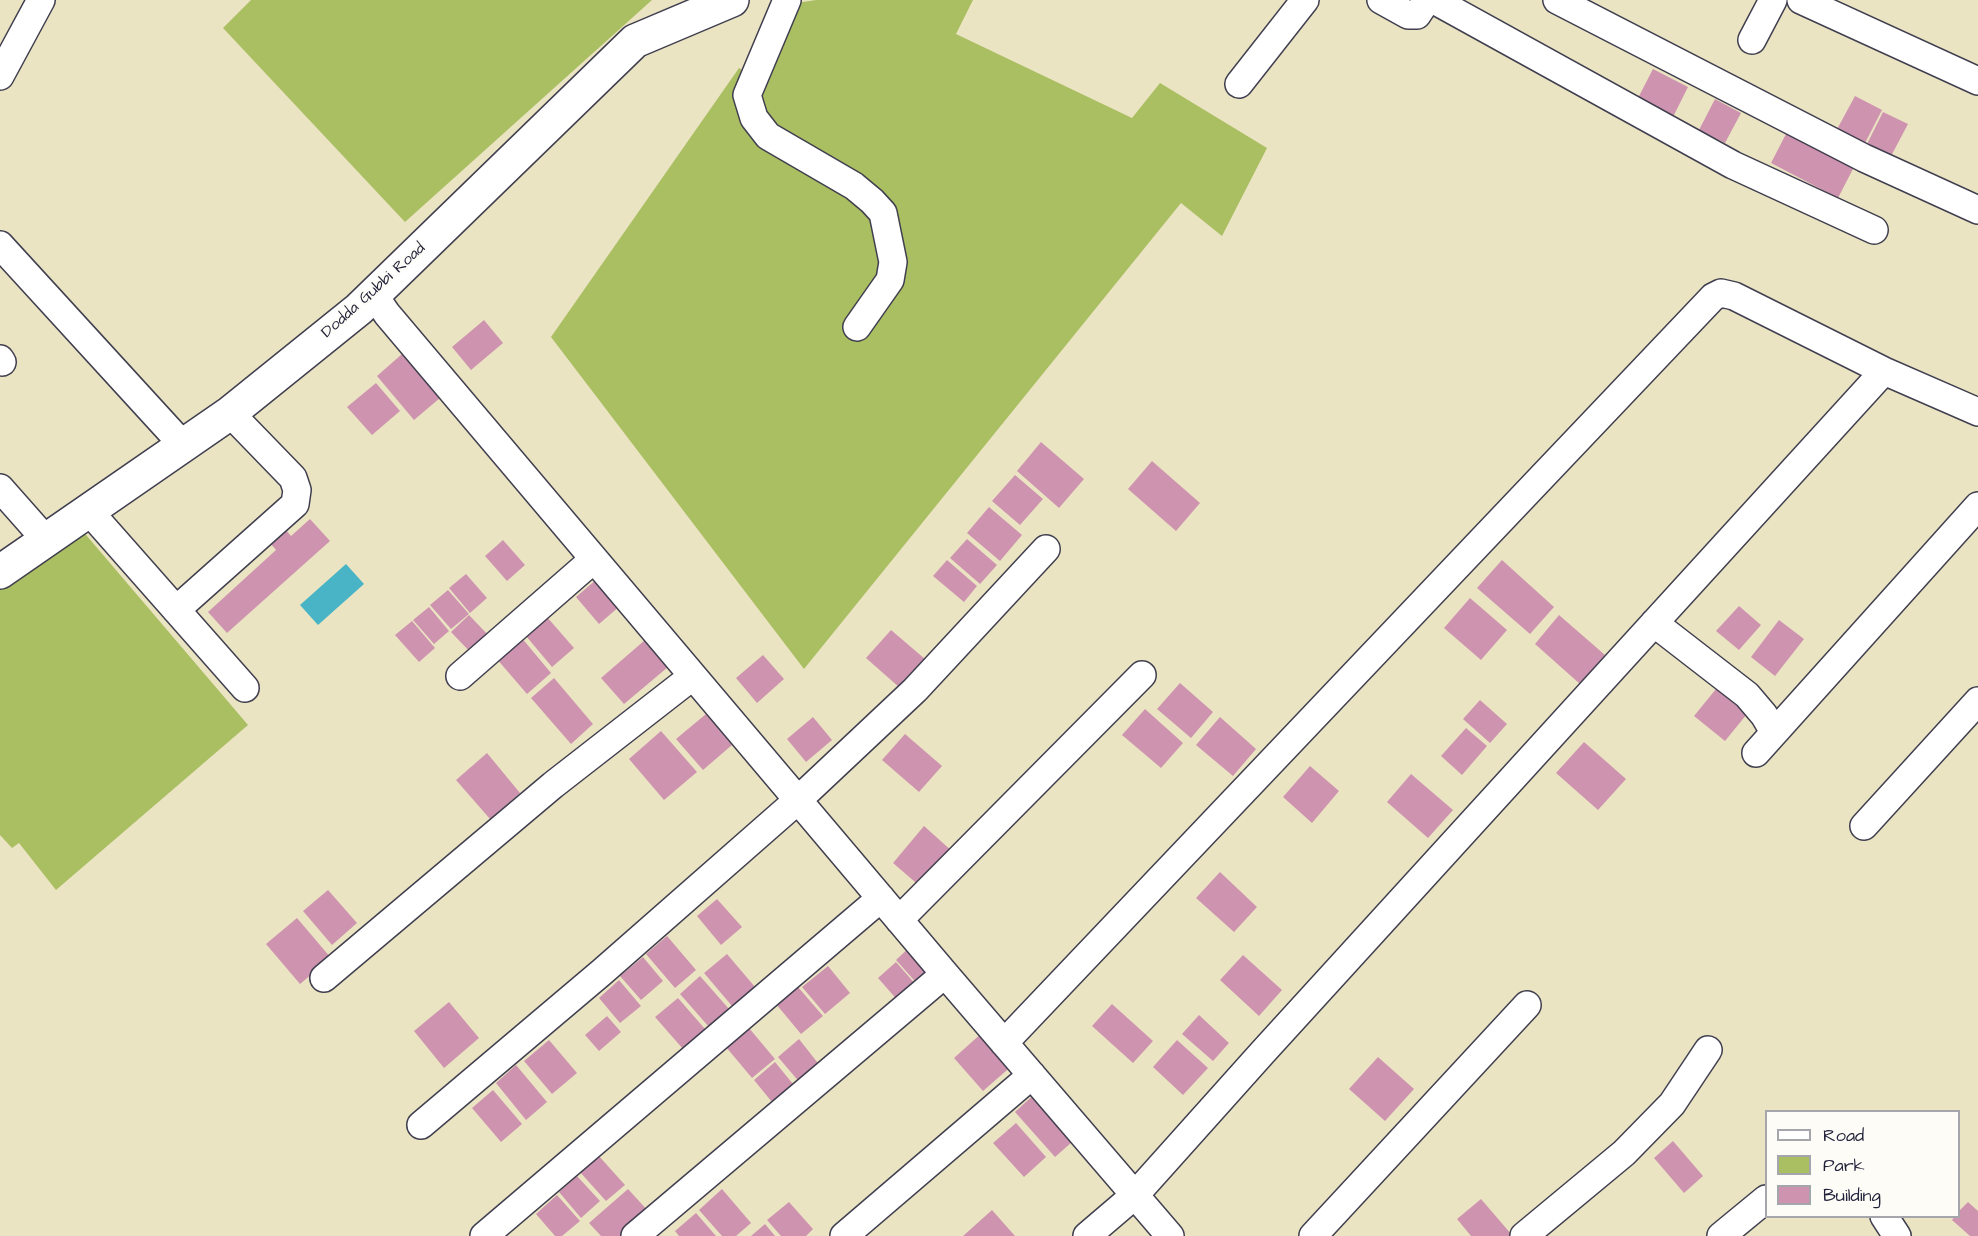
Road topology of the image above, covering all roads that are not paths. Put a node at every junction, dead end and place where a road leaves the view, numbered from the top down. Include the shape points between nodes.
1 (41, 0) edge
2 (732, 0) edge
3 (787, 0) edge
4 (1305, 0) edge
5 (1380, 0) edge
6 (1427, 0) edge
7 (1434, 0) edge
8 (1557, 0) edge
9 (1773, 0) edge
10 (1801, 0) edge
11 (1752, 40) dead end
12 (0, 76) edge
13 (1978, 81) edge
14 (1239, 84) dead end
15 (1978, 210) edge
16 (1874, 230) dead end
17 (0, 245) edge
18 (374, 295) junction
19 (857, 327) dead end
20 (1884, 371) junction
21 (230, 412) junction
22 (1978, 412) edge
23 (183, 445) junction
24 (0, 488) edge
25 (1978, 506) edge
26 (88, 510) junction
27 (46, 540) junction
28 (1046, 549) dead end
29 (594, 559) junction
30 (0, 572) edge
31 (176, 610) junction
32 (1654, 623) junction
33 (1142, 675) dead end
34 (460, 676) dead end
35 (693, 676) junction
36 (245, 688) dead end
37 (1978, 701) edge
38 (1774, 732) junction
39 (1756, 753) dead end
40 (798, 800) junction
41 (1864, 826) dead end
42 (881, 898) junction
43 (899, 920) junction
44 (945, 975) junction
45 (324, 978) dead end
46 (1527, 1005) dead end
47 (1004, 1043) junction
48 (1708, 1050) dead end
49 (1032, 1075) junction
50 (421, 1125) dead end
51 (1135, 1195) junction
52 (1765, 1201) edge
53 (1885, 1218) edge
54 (484, 1236) edge
55 (636, 1236) edge
56 (844, 1236) edge
57 (1087, 1236) edge
58 (1170, 1236) edge
59 (1313, 1236) edge
60 (1524, 1236) edge
61 (1721, 1236) edge
62 (1898, 1236) edge

1 - 12 street
2 - 18 main road, Dodda Gubbi Road via 635,41
3 - 19 street via 747,95 754,118 768,136 854,186 883,213 893,262 890,280
4 - 14 street
5 - 6 street via 1408,15 1417,15
7 - 16 street via 1733,165
8 - 15 street via 1864,158
9 - 11 street
10 - 13 street
17 - 23 street
18 - 21 main road, Dodda Gubbi Road
18 - 29 street
20 - 22 street
20 - 32 street
20 - 47 street via 1734,296 1721,293 1713,297
21 - 23 main road, Dodda Gubbi Road
21 - 31 street via 293,478 297,490 295,504
23 - 26 main road, Dodda Gubbi Road
24 - 27 street
25 - 38 street
26 - 27 main road, Dodda Gubbi Road
26 - 31 street
27 - 30 main road, Dodda Gubbi Road
28 - 40 street via 915,690
29 - 34 street
29 - 35 street
31 - 36 street
32 - 38 street via 1747,695
32 - 51 street
33 - 43 street
35 - 40 street
35 - 45 street via 553,784
37 - 41 street
38 - 39 street
40 - 42 street
40 - 50 street
42 - 43 street
42 - 54 street
43 - 44 street
44 - 47 street
44 - 55 street
46 - 59 street
47 - 49 street
48 - 60 street via 1672,1104 1624,1153
49 - 51 street
49 - 56 street
51 - 57 street
51 - 58 street
52 - 61 street
53 - 62 street

